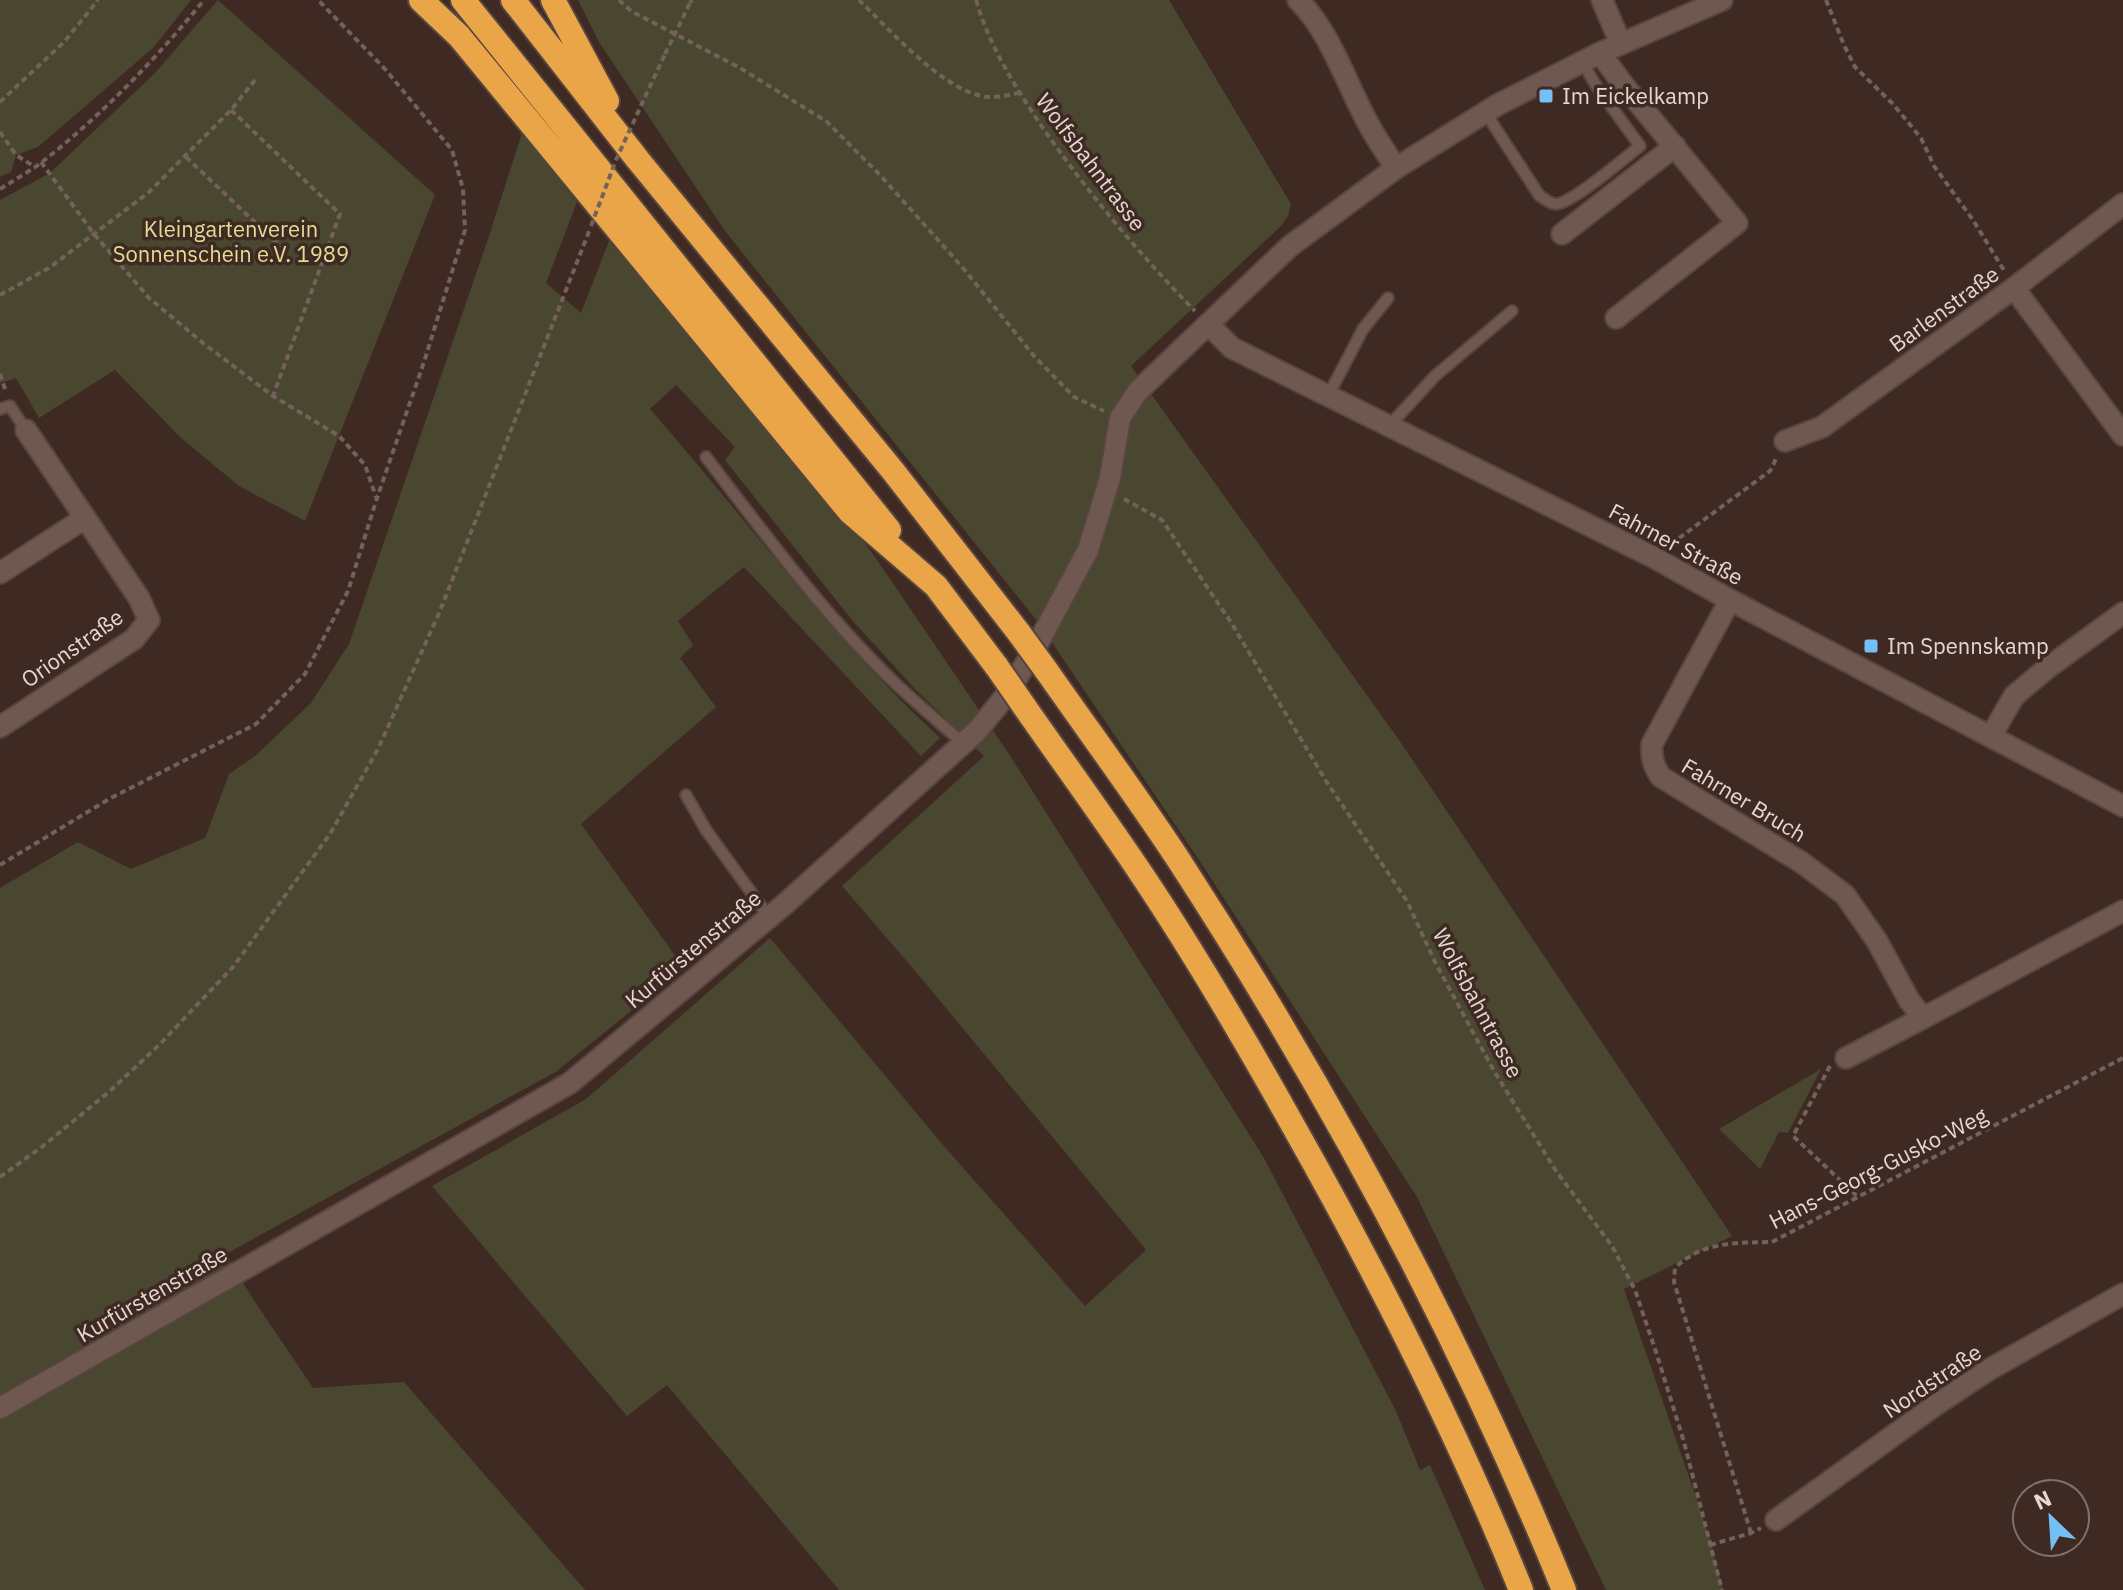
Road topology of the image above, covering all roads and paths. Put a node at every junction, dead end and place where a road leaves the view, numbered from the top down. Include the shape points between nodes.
1 (98, 0) edge
2 (204, 0) edge
3 (318, 0) edge
4 (421, 0) edge
5 (463, 0) edge
6 (513, 0) edge
7 (553, 0) edge
8 (619, 0) edge
9 (859, 0) edge
10 (976, 0) edge
11 (1298, 0) edge
12 (1602, 0) edge
13 (1722, 0) edge
14 (1826, 0) edge
15 (691, 1) edge
16 (1621, 44) junction
17 (1591, 58) junction
18 (255, 80) dead end
19 (1019, 93) junction
20 (0, 102) edge
21 (231, 110) junction
22 (1485, 112) junction
23 (0, 132) edge
24 (1675, 146) junction
25 (186, 157) junction
26 (638, 160) junction
27 (41, 162) junction
28 (35, 167) junction
29 (1396, 168) junction
30 (0, 189) edge
31 (2123, 204) edge
32 (94, 234) junction
33 (1562, 234) dead end
34 (282, 248) dead end
35 (2014, 288) junction
36 (0, 295) edge
37 (1388, 298) dead end
38 (1512, 311) dead end
39 (1616, 318) dead end
40 (1208, 324) junction
41 (0, 374) edge
42 (3, 383) dead end
43 (273, 396) junction
44 (1328, 396) junction
45 (0, 409) edge
46 (1120, 418) junction
47 (1389, 426) junction
48 (26, 430) joint
49 (2123, 435) edge
50 (1785, 441) joint
51 (706, 457) dead end
52 (1106, 489) junction
53 (377, 498) junction
54 (85, 518) junction
55 (1653, 557) junction
56 (0, 573) edge
57 (928, 579) junction
58 (1730, 600) junction
59 (2123, 613) edge
60 (0, 727) edge
61 (1991, 736) junction
62 (963, 743) junction
63 (686, 795) dead end
64 (2123, 806) edge
65 (0, 865) edge
66 (2123, 911) edge
67 (769, 917) junction
68 (1923, 1018) junction
69 (1846, 1058) joint
70 (2123, 1058) edge
71 (0, 1177) edge
72 (1858, 1197) junction
73 (2123, 1294) edge
74 (0, 1408) edge
75 (1776, 1520) joint
76 (1751, 1533) junction
77 (1710, 1545) junction
78 (1521, 1590) edge
79 (1564, 1590) edge
80 (1722, 1590) edge

1 - 20 path via 65,41
2 - 27 path via 110,103
3 - 53 path via 452,150 463,189 465,230
4 - 57 highway via 459,36 850,512
5 - 57 highway
6 - 26 highway
7 - 26 highway
8 - 46 path via 826,121 881,176 1074,397
9 - 19 path via 952,85 984,97
10 - 19 path, Wolfsbahntrasse
11 - 29 street via 1346,74
12 - 16 street
13 - 16 street
14 - 35 path via 1855,67 1921,138
15 - 71 path, bridge via 616,160 440,611 378,749 330,834 233,967 170,1033 110,1091
16 - 17 street
17 - 22 street
17 - 22 lane via 1597,87 1640,146 1570,199 1556,204 1539,195
17 - 24 street via 1622,83
18 - 21 path
19 - 40 path, Wolfsbahntrasse via 1088,190
21 - 25 path
21 - 43 path via 340,214
22 - 29 street
23 - 28 path via 16,155
24 - 33 street
24 - 39 street via 1737,223
25 - 32 path
25 - 34 path
26 - 79 highway, bridge via 1019,633 1177,857 1285,1031 1385,1208 1459,1355
27 - 28 path
27 - 32 path
28 - 30 path
29 - 40 street via 1289,247
31 - 35 street, Barlenstraße
32 - 36 path via 49,268
32 - 43 path via 149,298
35 - 49 street
35 - 50 street, Barlenstraße via 1822,427
37 - 44 lane via 1363,329
38 - 47 lane via 1435,376
40 - 44 street, Fahrner Straße via 1232,348
40 - 46 street, Kurfürstenstraße via 1138,391
41 - 42 path
43 - 53 path via 339,436 365,465
44 - 47 street, Fahrner Straße
45 - 48 lane via 10,406
46 - 52 street, Kurfürstenstraße
47 - 55 street, Fahrner Straße
48 - 54 street, Orionstraße
50 - 55 path via 1770,471
51 - 62 lane via 845,630
52 - 62 street, Kurfürstenstraße via 1088,550 1037,645 1007,694
52 - 77 path, Wolfsbahntrasse via 1162,520 1232,624 1326,781 1407,901 1494,1071 1556,1171 1612,1246 1635,1290 1657,1355
53 - 65 path via 348,591 305,674 256,724 109,799
54 - 56 street
54 - 60 street, Orionstraße via 149,620 134,639
55 - 58 street, Fahrner Straße
57 - 78 highway, bridge via 997,667 1143,876 1250,1049 1424,1373
58 - 61 street, Fahrner Straße
58 - 68 street, Fahrner Bruch via 1652,744 1655,768 1661,777 1801,862 1845,895
59 - 61 street via 2014,696
61 - 64 street, Fahrner Straße
62 - 67 street, Kurfürstenstraße
63 - 67 lane
66 - 68 street
67 - 74 street, Kurfürstenstraße via 570,1083
68 - 69 street
69 - 72 path via 1829,1067 1793,1136
70 - 72 path, Hans-Georg-Gusko-Weg
72 - 76 path, Hans-Georg-Gusko-Weg via 1772,1242 1726,1243 1686,1256 1675,1268 1674,1282
73 - 75 street, Nordstraße via 1990,1369
75 - 76 path
76 - 77 path
77 - 80 path, Wolfsbahntrasse

